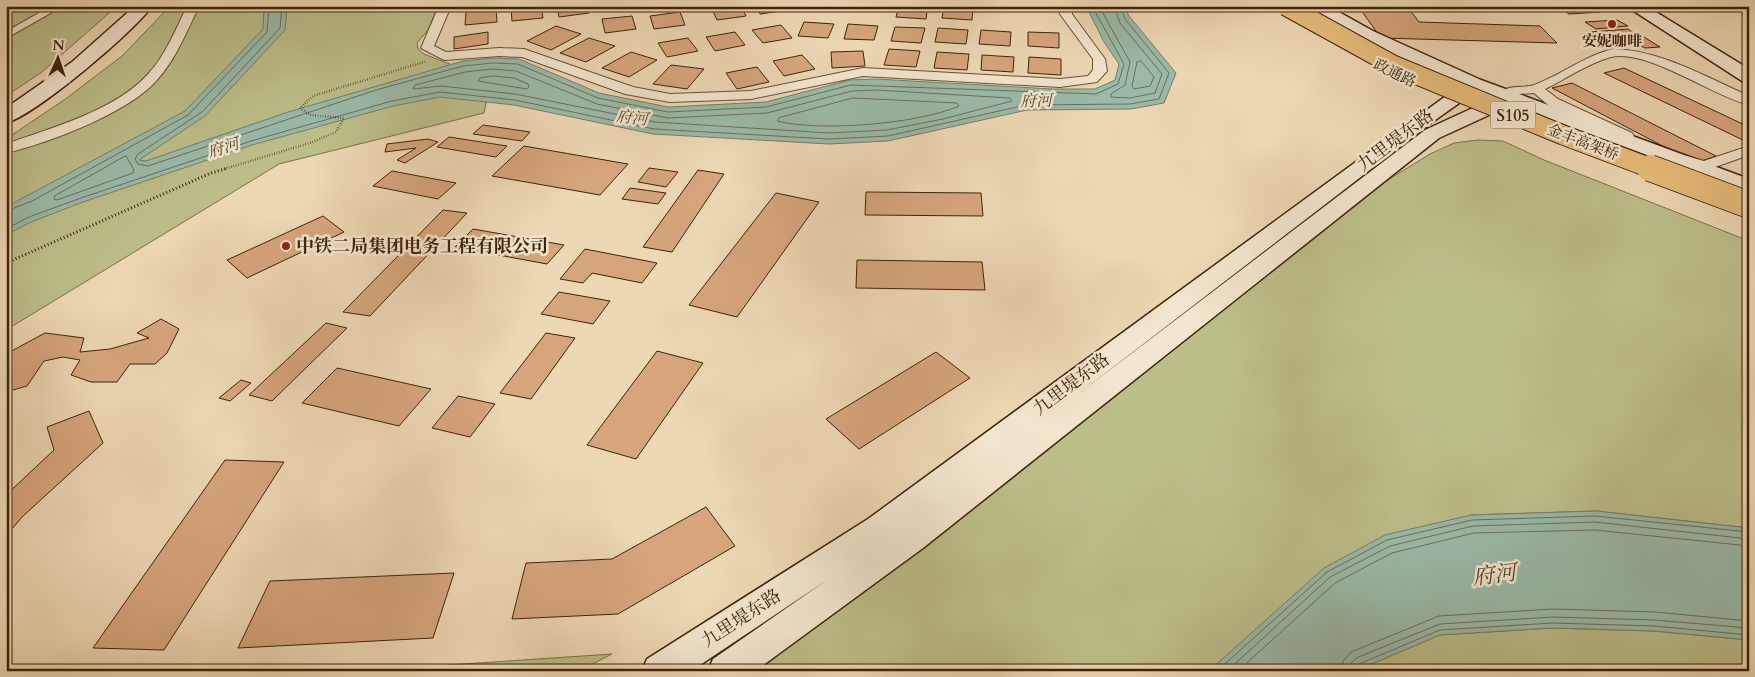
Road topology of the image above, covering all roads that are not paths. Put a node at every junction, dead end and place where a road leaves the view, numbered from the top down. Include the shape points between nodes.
1 (57, 6) edge
2 (144, 6) edge
3 (193, 6) edge
4 (445, 6) edge
5 (1065, 6) edge
6 (1273, 6) edge
7 (1286, 6) edge
8 (1297, 6) edge
9 (1315, 6) edge
10 (1634, 6) edge
11 (1657, 6) edge
12 (6, 36) edge
13 (1749, 61) edge
14 (1749, 77) edge
15 (1537, 89) junction
16 (1463, 91) junction
17 (1749, 101) edge
18 (1493, 103) junction
19 (6, 117) edge
20 (6, 149) edge
21 (1749, 150) edge
22 (1749, 188) edge
23 (1749, 197) edge
24 (1749, 205) edge
25 (1749, 209) edge
26 (660, 671) edge
27 (726, 671) edge
28 (1490, 671) edge
29 (1557, 671) edge

1 - 12 lane
2 - 19 main road via 110,41 55,85
3 - 20 street via 176,41 150,81 110,108
4 - 5 street via 427,48 444,56 524,53 630,91 670,98 751,95 863,72 1078,83 1092,79 1100,71 1100,59 1066,14
6 - 16 main road, 政通路 / S105 via 1380,66
7 - 24 highway, 金丰高架桥 / S105, bridge via 1411,73
8 - 23 highway, 金丰高架桥 / S105 via 1412,67
9 - 16 main road, 政通路
10 - 14 main road
11 - 13 main road
15 - 17 street via 1612,53 1627,52
15 - 18 street via 1515,90
15 - 21 street via 1553,102 1667,154 1704,166
16 - 18 main road, 政通路 / S105
16 - 18 main road, 政通路
16 - 26 main road, 九里堤东路 via 879,528
18 - 22 main road, 政通路
18 - 25 main road, 政通路 / S105
18 - 27 main road via 1432,134 912,538
28 - 29 lane

